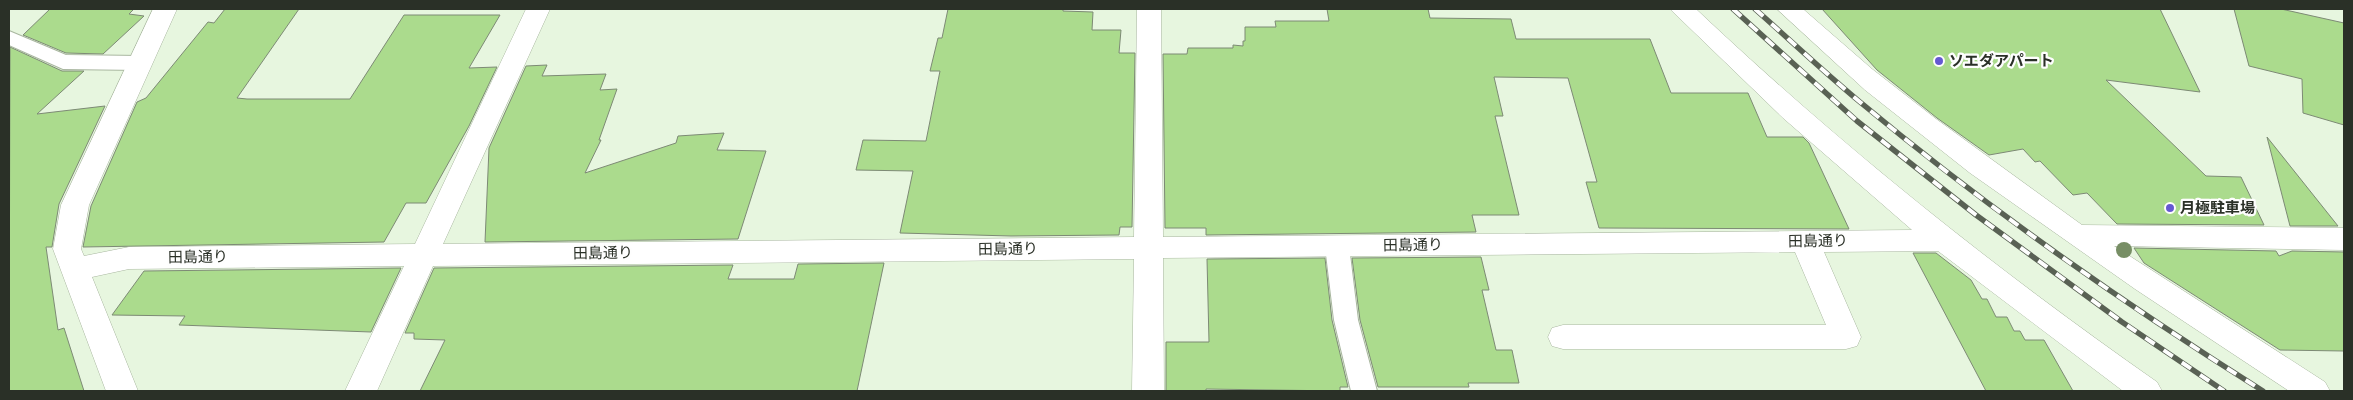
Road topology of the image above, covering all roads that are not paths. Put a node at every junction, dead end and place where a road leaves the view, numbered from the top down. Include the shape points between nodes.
1 (165, 9) edge
2 (538, 9) edge
3 (1149, 9) edge
4 (1682, 9) edge
5 (1789, 9) edge
6 (9, 37) edge
7 (140, 64) junction
8 (2077, 235) junction
9 (2344, 239) edge
10 (1942, 240) junction
11 (1805, 241) junction
12 (1337, 246) junction
13 (1148, 248) junction
14 (426, 255) junction
15 (76, 269) junction
16 (1563, 337) dead end
17 (122, 391) edge
18 (362, 391) edge
19 (1148, 391) edge
20 (1364, 391) edge
21 (2146, 391) edge
22 (2314, 391) edge

1 - 7 street
2 - 14 street
3 - 13 street
4 - 10 street via 1821,138
5 - 8 street via 1874,84
6 - 7 lane via 63,62
7 - 15 street via 75,205 67,249
8 - 9 street
8 - 22 street
10 - 11 street, 田島通り
10 - 21 street
11 - 12 street, 田島通り
11 - 16 street via 1846,337
12 - 13 street, 田島通り
12 - 20 lane via 1346,320
13 - 14 street, 田島通り
13 - 19 street
14 - 15 street, 田島通り via 129,258
14 - 18 street
15 - 17 street

